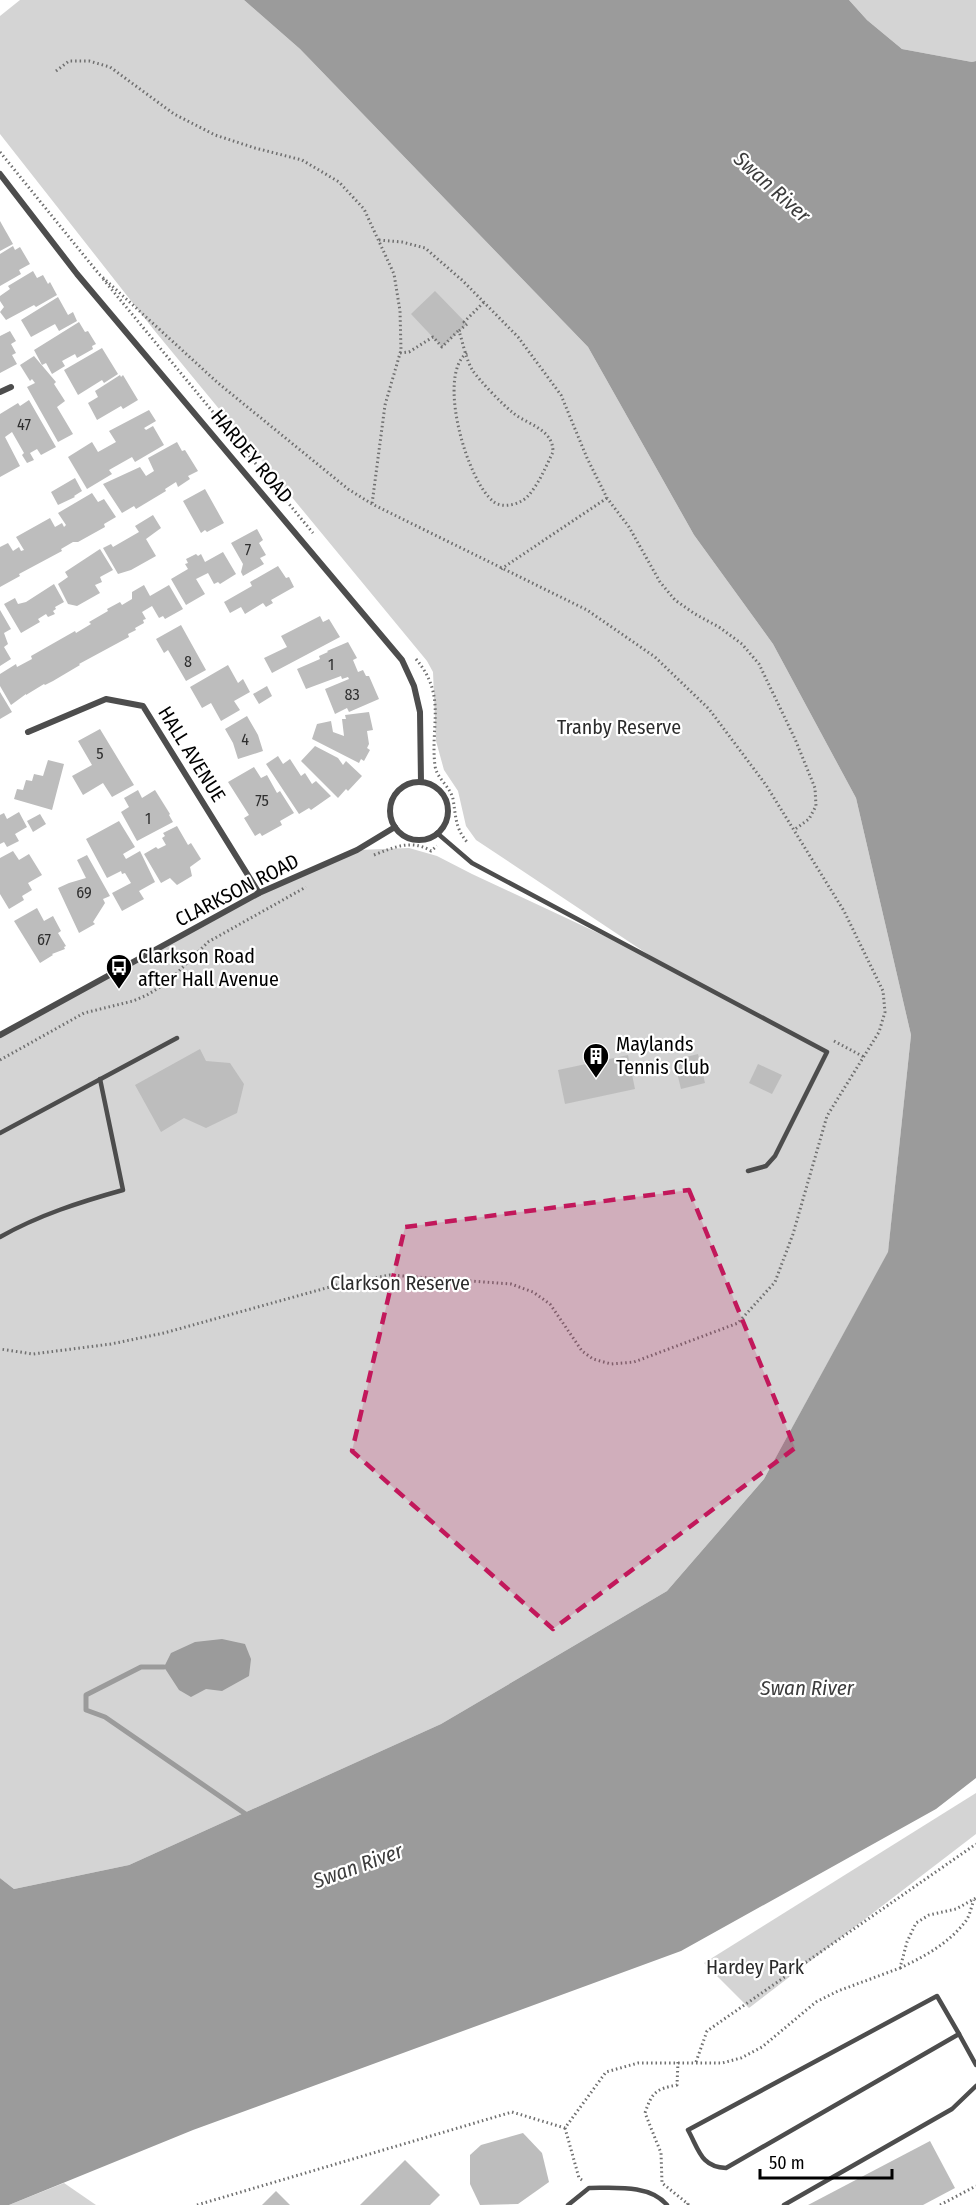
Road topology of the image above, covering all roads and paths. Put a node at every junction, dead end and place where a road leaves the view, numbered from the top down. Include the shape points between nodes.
1 (56, 71) dead end
2 (0, 152) edge
3 (0, 174) edge
4 (379, 240) junction
5 (484, 303) junction
6 (459, 331) junction
7 (400, 353) junction
8 (467, 353) junction
9 (11, 387) dead end
10 (0, 392) edge
11 (607, 498) junction
12 (372, 504) junction
13 (501, 569) junction
14 (27, 732) dead end
15 (421, 782) junction
16 (394, 827) junction
17 (794, 830) junction
18 (437, 833) junction
19 (443, 840) junction
20 (370, 857) dead end
21 (309, 885) dead end
22 (259, 894) junction
23 (0, 1035) edge
24 (177, 1038) dead end
25 (0, 1060) edge
26 (100, 1079) junction
27 (0, 1133) edge
28 (748, 1171) dead end
29 (0, 1237) edge
30 (0, 1349) edge
31 (976, 1844) edge
32 (975, 1898) edge
33 (900, 1968) junction
34 (959, 2034) junction
35 (678, 2062) junction
36 (696, 2062) junction
37 (976, 2065) edge
38 (976, 2086) edge
39 (565, 2128) junction
40 (976, 2186) edge
41 (589, 2188) junction
42 (197, 2205) edge
43 (568, 2205) edge
44 (667, 2205) edge
45 (686, 2205) edge
46 (784, 2205) edge
47 (940, 2205) edge

1 - 4 path via 69,61 110,67 174,114 215,135 302,160 339,182 364,209
2 - 12 path via 99,274 218,383 348,489
3 - 15 street, HARDEY ROAD via 77,274 402,660 420,712
4 - 5 path via 425,248
4 - 7 path via 394,274 400,311
5 - 6 path
5 - 11 path via 518,337 561,395
6 - 7 path via 442,347 433,337 409,352
6 - 8 path
7 - 12 path via 385,405
8 - 8 path via 473,370 510,411 549,435 553,444 553,452 538,480 522,501 503,506 495,503 473,469 454,409 457,366
9 - 10 street
11 - 13 path
11 - 17 path via 675,600 742,644 759,664 815,788 816,806 809,819
12 - 13 path
13 - 17 path via 587,610 655,657 709,709
14 - 22 street, HALL AVENUE via 106,699 143,706
15 - 16 street via 400,788 394,796 390,817
15 - 18 street via 441,792 446,802 444,824
16 - 18 street via 410,838 429,838
16 - 22 street, CLARKSON ROAD via 357,850
17 - 30 path via 844,911 883,991 885,1012 879,1032 827,1116 775,1282 738,1323 634,1362 611,1364 582,1351 550,1304 533,1292 511,1284 390,1275 337,1285 111,1344 33,1354
18 - 19 lane
19 - 20 path via 431,851 413,844
19 - 28 lane via 472,863 827,1052 775,1156 766,1166
21 - 25 path via 208,942 167,983 147,995 84,1013
22 - 23 street, CLARKSON ROAD
24 - 26 lane
26 - 27 lane
26 - 29 lane via 123,1190 30,1220
31 - 36 path via 707,2031
32 - 33 path via 966,1921 945,1941
32 - 33 path via 916,1923
33 - 36 path via 816,2002 762,2047 741,2058 722,2063
34 - 34 lane via 726,2168 706,2163 688,2130 937,1996
34 - 37 lane
35 - 36 path
35 - 39 path via 638,2063 606,2072
35 - 45 path via 677,2085 660,2088 650,2098 645,2113 661,2153 662,2182
38 - 46 lane via 952,2109
39 - 41 path via 579,2178
39 - 42 path via 512,2112
40 - 47 path
41 - 43 lane
41 - 44 lane via 633,2188

